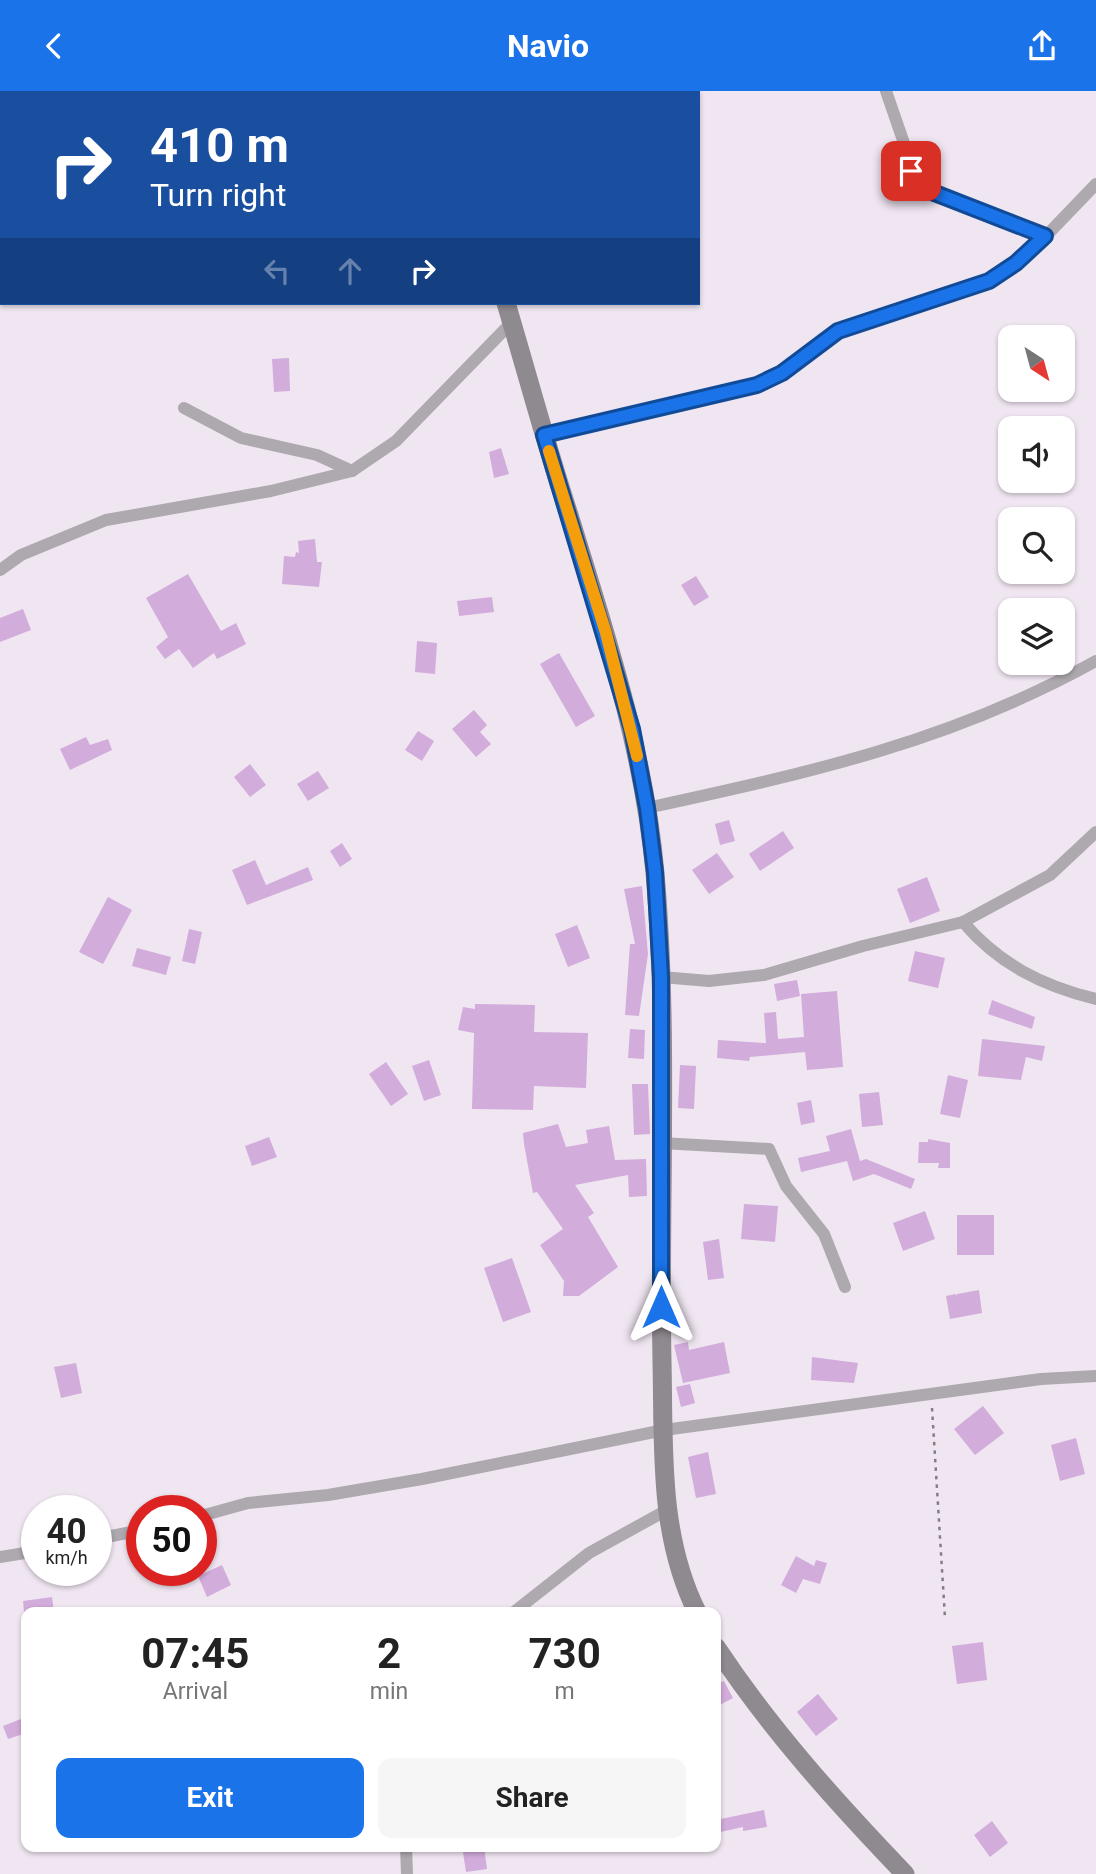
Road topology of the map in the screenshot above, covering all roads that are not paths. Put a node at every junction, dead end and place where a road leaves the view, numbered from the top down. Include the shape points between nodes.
1 (886, 91) edge
2 (1096, 184) edge
3 (1045, 236) junction
4 (507, 305) edge
5 (512, 322) junction
6 (184, 408) dead end
7 (544, 435) junction
8 (352, 471) junction
9 (0, 570) edge
10 (1096, 661) edge
11 (647, 808) junction
12 (1096, 832) edge
13 (962, 922) junction
14 (661, 977) junction
15 (1096, 999) edge
16 (661, 1143) junction
17 (845, 1287) dead end
18 (1096, 1376) edge
19 (664, 1430) junction
20 (667, 1510) junction
21 (217, 1512) edge
22 (21, 1554) edge
23 (0, 1557) edge
24 (520, 1607) edge
25 (695, 1607) edge
26 (721, 1655) edge
27 (406, 1852) edge
28 (407, 1874) edge
29 (905, 1874) edge

1 - 3 street via 917,181 927,190
2 - 3 street
3 - 7 street via 989,281 838,331 782,373 757,385
4 - 5 main road
5 - 7 main road
5 - 8 street via 396,441
6 - 8 street via 241,438 317,455
7 - 11 main road via 632,729
8 - 9 street via 271,492 106,520 21,555
10 - 11 street via 926,738 827,768
11 - 14 main road
12 - 13 street via 1050,875
13 - 14 street via 764,975 709,981
13 - 15 street via 999,959 1035,980
14 - 16 main road
16 - 17 street via 769,1149 786,1186 824,1234
16 - 19 main road
18 - 19 street
19 - 20 main road
19 - 21 street via 422,1479 248,1503
20 - 24 street via 589,1553
20 - 25 main road via 677,1560
22 - 23 street
26 - 29 main road via 796,1756
27 - 28 street

